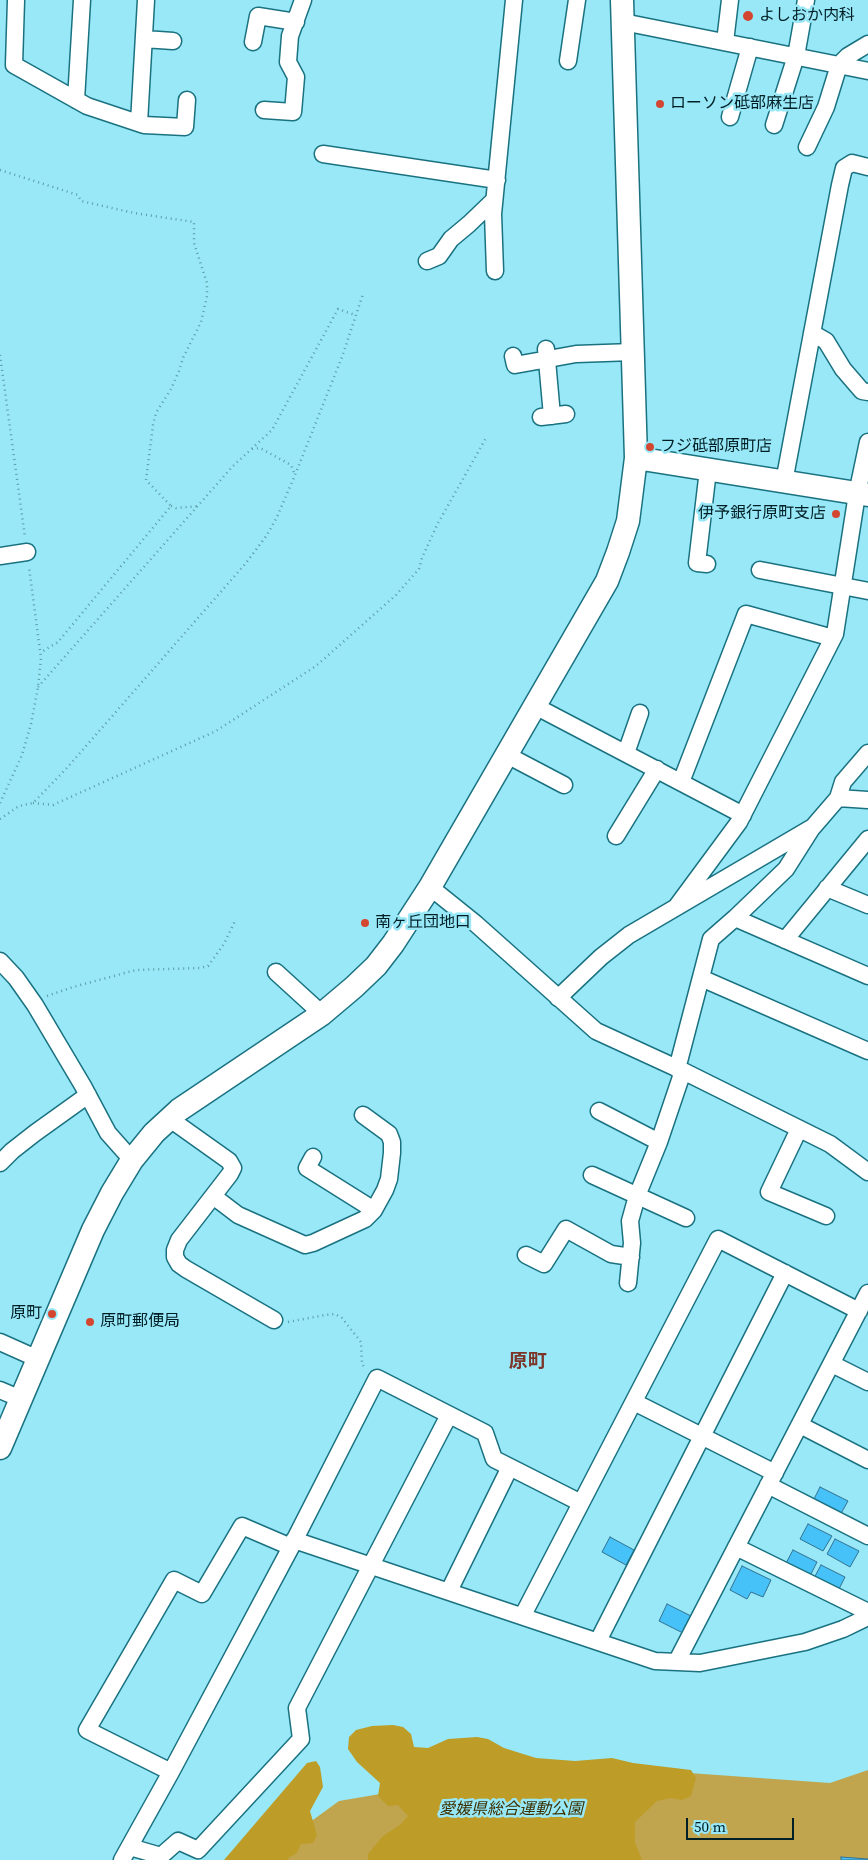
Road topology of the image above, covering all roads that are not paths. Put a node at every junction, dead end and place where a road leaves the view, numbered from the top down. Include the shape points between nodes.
1 (16, 0) edge
2 (82, 0) edge
3 (146, 0) edge
4 (303, 0) edge
5 (514, 0) edge
6 (578, 0) edge
7 (730, 0) edge
8 (806, 0) edge
9 (622, 11) edge
10 (296, 22) junction
11 (144, 39) junction
12 (173, 41) dead end
13 (253, 42) dead end
14 (725, 42) junction
15 (868, 44) edge
16 (750, 47) junction
17 (796, 56) junction
18 (568, 61) dead end
19 (839, 65) junction
20 (868, 71) edge
21 (76, 100) junction
22 (187, 100) dead end
23 (264, 110) dead end
24 (730, 117) dead end
25 (139, 123) junction
26 (774, 125) dead end
27 (807, 147) dead end
28 (323, 154) dead end
29 (868, 166) edge
30 (497, 180) junction
31 (494, 200) junction
32 (427, 261) dead end
33 (495, 270) dead end
34 (812, 333) junction
35 (633, 352) junction
36 (547, 354) junction
37 (513, 356) dead end
38 (868, 392) edge
39 (553, 415) dead end
40 (868, 442) edge
41 (636, 458) junction
42 (708, 470) junction
43 (784, 482) junction
44 (863, 495) edge
45 (24, 552) road end
46 (0, 556) edge
47 (707, 564) dead end
48 (760, 570) dead end
49 (843, 586) junction
50 (868, 590) edge
51 (833, 638) junction
52 (535, 706) junction
53 (640, 713) dead end
54 (626, 753) junction
55 (868, 753) edge
56 (507, 755) junction
57 (657, 770) junction
58 (681, 782) junction
59 (564, 785) dead end
60 (838, 798) junction
61 (868, 800) edge
62 (743, 815) junction
63 (813, 826) junction
64 (616, 836) dead end
65 (868, 838) edge
66 (430, 887) junction
67 (827, 888) junction
68 (677, 906) junction
69 (868, 906) edge
70 (735, 918) junction
71 (784, 940) junction
72 (0, 961) edge
73 (276, 972) dead end
74 (868, 976) edge
75 (701, 978) junction
76 (558, 998) junction
77 (322, 1014) junction
78 (868, 1051) edge
79 (680, 1070) junction
80 (88, 1095) junction
81 (599, 1111) dead end
82 (363, 1115) dead end
83 (170, 1119) junction
84 (799, 1129) junction
85 (659, 1142) junction
86 (313, 1157) dead end
87 (132, 1160) junction
88 (0, 1163) edge
89 (868, 1172) edge
90 (592, 1175) dead end
91 (213, 1196) junction
92 (638, 1196) junction
93 (374, 1210) junction
94 (826, 1216) dead end
95 (686, 1218) dead end
96 (526, 1255) dead end
97 (631, 1257) junction
98 (785, 1273) junction
99 (628, 1283) dead end
100 (868, 1295) edge
101 (859, 1311) junction
102 (274, 1320) road end
103 (1, 1345) edge
104 (38, 1359) junction
105 (832, 1364) junction
106 (868, 1382) edge
107 (0, 1390) edge
108 (21, 1399) junction
109 (634, 1402) junction
110 (449, 1415) junction
111 (800, 1425) junction
112 (702, 1436) junction
113 (0, 1448) edge
114 (868, 1460) edge
115 (510, 1467) junction
116 (772, 1479) junction
117 (581, 1503) junction
118 (868, 1536) edge
119 (293, 1543) junction
120 (736, 1547) junction
121 (370, 1565) junction
122 (449, 1591) junction
123 (868, 1612) edge
124 (523, 1615) junction
125 (868, 1617) edge
126 (598, 1641) junction
127 (677, 1661) junction
128 (171, 1772) junction
129 (126, 1853) edge

1 - 21 street via 14,65
2 - 21 street
3 - 11 street
4 - 10 street
5 - 30 street
6 - 18 street
7 - 14 street
8 - 17 street
9 - 14 street
9 - 35 street
10 - 13 street via 258,16
10 - 23 street via 290,36 288,62 296,78 293,112
11 - 12 street
11 - 25 street
14 - 16 street
15 - 19 street
16 - 17 street
16 - 24 street
17 - 19 street
17 - 26 street
19 - 20 street
19 - 27 street via 826,107
21 - 25 street
22 - 25 street via 185,127
28 - 30 street
29 - 34 street via 852,163 844,168
30 - 31 street
31 - 32 street via 451,239 439,256
31 - 33 street
34 - 38 street via 826,341 843,369 862,390
34 - 43 street
35 - 36 street
35 - 41 street
36 - 37 street via 515,365
36 - 39 street
40 - 44 street
41 - 42 street
41 - 52 street via 628,521 618,552 597,598
42 - 43 street
42 - 47 street via 696,563
43 - 44 street
44 - 49 street
45 - 46 street
48 - 49 street
49 - 50 street
49 - 51 street
51 - 58 street via 746,614
51 - 62 street
52 - 54 street
52 - 56 street
53 - 54 street
54 - 57 street
55 - 60 street via 843,782
56 - 59 street
56 - 66 street
57 - 58 street
57 - 64 street
58 - 62 street
60 - 61 street
60 - 63 street
62 - 68 street
63 - 68 street
63 - 70 street via 786,869
65 - 67 street
66 - 76 street
66 - 77 street via 376,966
67 - 69 street
67 - 71 street
68 - 76 street via 600,956
70 - 71 street
70 - 75 street via 711,939
71 - 74 street
72 - 80 street via 35,1005
73 - 77 street
75 - 78 street
75 - 79 street
76 - 79 street via 596,1031
77 - 83 street
79 - 84 street
79 - 85 street
80 - 87 street via 108,1133
80 - 88 street via 12,1150
81 - 85 street
82 - 93 street via 389,1134 392,1142 389,1179
83 - 87 street
83 - 91 street via 229,1161 233,1168
84 - 89 street via 830,1144
84 - 94 street via 769,1192
85 - 92 street
86 - 93 street via 307,1168
87 - 104 street via 94,1230
90 - 92 street
91 - 93 street via 238,1215 305,1245 365,1219
91 - 102 street via 179,1240 175,1257 186,1269
92 - 95 street
92 - 97 street via 630,1221
96 - 97 street via 544,1264 566,1229 611,1254
97 - 99 street
98 - 101 street
98 - 109 street via 718,1239
98 - 112 street
100 - 101 street
101 - 105 street
103 - 104 street
104 - 108 street
105 - 106 street
105 - 111 street
107 - 108 street
108 - 113 street
109 - 112 street
109 - 117 street
110 - 115 street via 485,1433 494,1459
110 - 119 street via 378,1378
110 - 121 street
111 - 114 street
111 - 116 street
112 - 116 street
112 - 126 street
115 - 117 street
115 - 122 street
116 - 118 street
116 - 120 street
117 - 124 street
119 - 121 street
119 - 128 street
119 - 128 street via 242,1526 202,1594 174,1580 87,1730
120 - 123 street
120 - 127 street
121 - 122 street
121 - 129 street via 296,1708 301,1739 198,1850 178,1841 160,1856
122 - 124 street
124 - 126 street
125 - 127 street via 806,1642 700,1663
126 - 127 street via 655,1660
128 - 129 street

